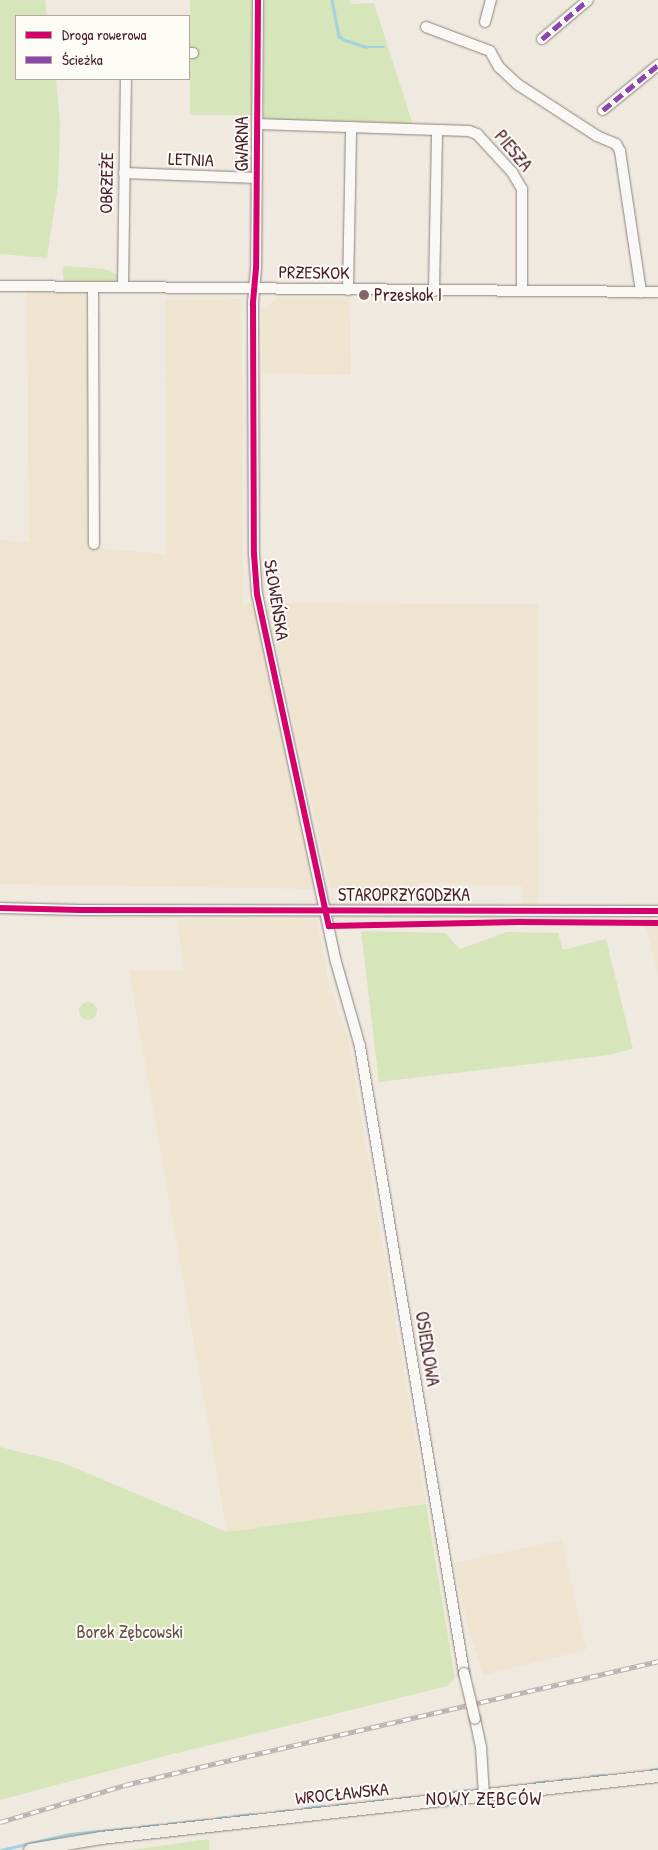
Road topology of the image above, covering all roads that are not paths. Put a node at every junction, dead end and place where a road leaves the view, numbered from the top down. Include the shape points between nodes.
1 (258, 0) edge
2 (491, 0) edge
3 (588, 0) edge
4 (485, 22) dead end
5 (426, 28) dead end
6 (542, 39) dead end
7 (658, 66) edge
8 (126, 80) edge
9 (603, 110) dead end
10 (257, 124) junction
11 (351, 127) junction
12 (437, 130) junction
13 (124, 173) junction
14 (257, 178) junction
15 (0, 286) edge
16 (93, 287) junction
17 (123, 287) junction
18 (255, 289) junction
19 (348, 290) junction
20 (434, 291) junction
21 (522, 291) junction
22 (640, 292) junction
23 (658, 292) edge
24 (94, 544) dead end
25 (0, 908) edge
26 (326, 910) junction
27 (658, 911) edge
28 (658, 1776) edge
29 (484, 1796) junction
30 (30, 1850) edge

1 - 10 street, GWARNA
2 - 4 street
3 - 6 street
5 - 22 street via 490,51 499,67 517,84 597,136 616,144 620,151
7 - 9 street
8 - 13 street, OBRZEŻE
10 - 11 street, PIESZA
10 - 14 street, GWARNA
11 - 12 street, PIESZA
11 - 19 street
12 - 20 street
12 - 21 street, PIESZA via 477,134 520,182 523,197
13 - 14 street, LETNIA
13 - 17 street, OBRZEŻE
14 - 18 street, GWARNA
15 - 16 street, PRZESKOK
16 - 17 street, PRZESKOK
16 - 24 street
17 - 18 street, PRZESKOK
18 - 19 street, PRZESKOK
18 - 26 street, SŁOWEŃSKA via 254,554 257,594
19 - 20 street, PRZESKOK
20 - 21 street, PRZESKOK
21 - 22 street, PRZESKOK
22 - 23 street, PRZESKOK
25 - 26 street, STAROPRZYGODZKA
26 - 27 street, STAROPRZYGODZKA
26 - 29 street, OSIEDLOWA, bridge via 360,1046 464,1673 480,1747
28 - 29 main road, WROCŁAWSKA
29 - 30 main road, WROCŁAWSKA via 93,1839

